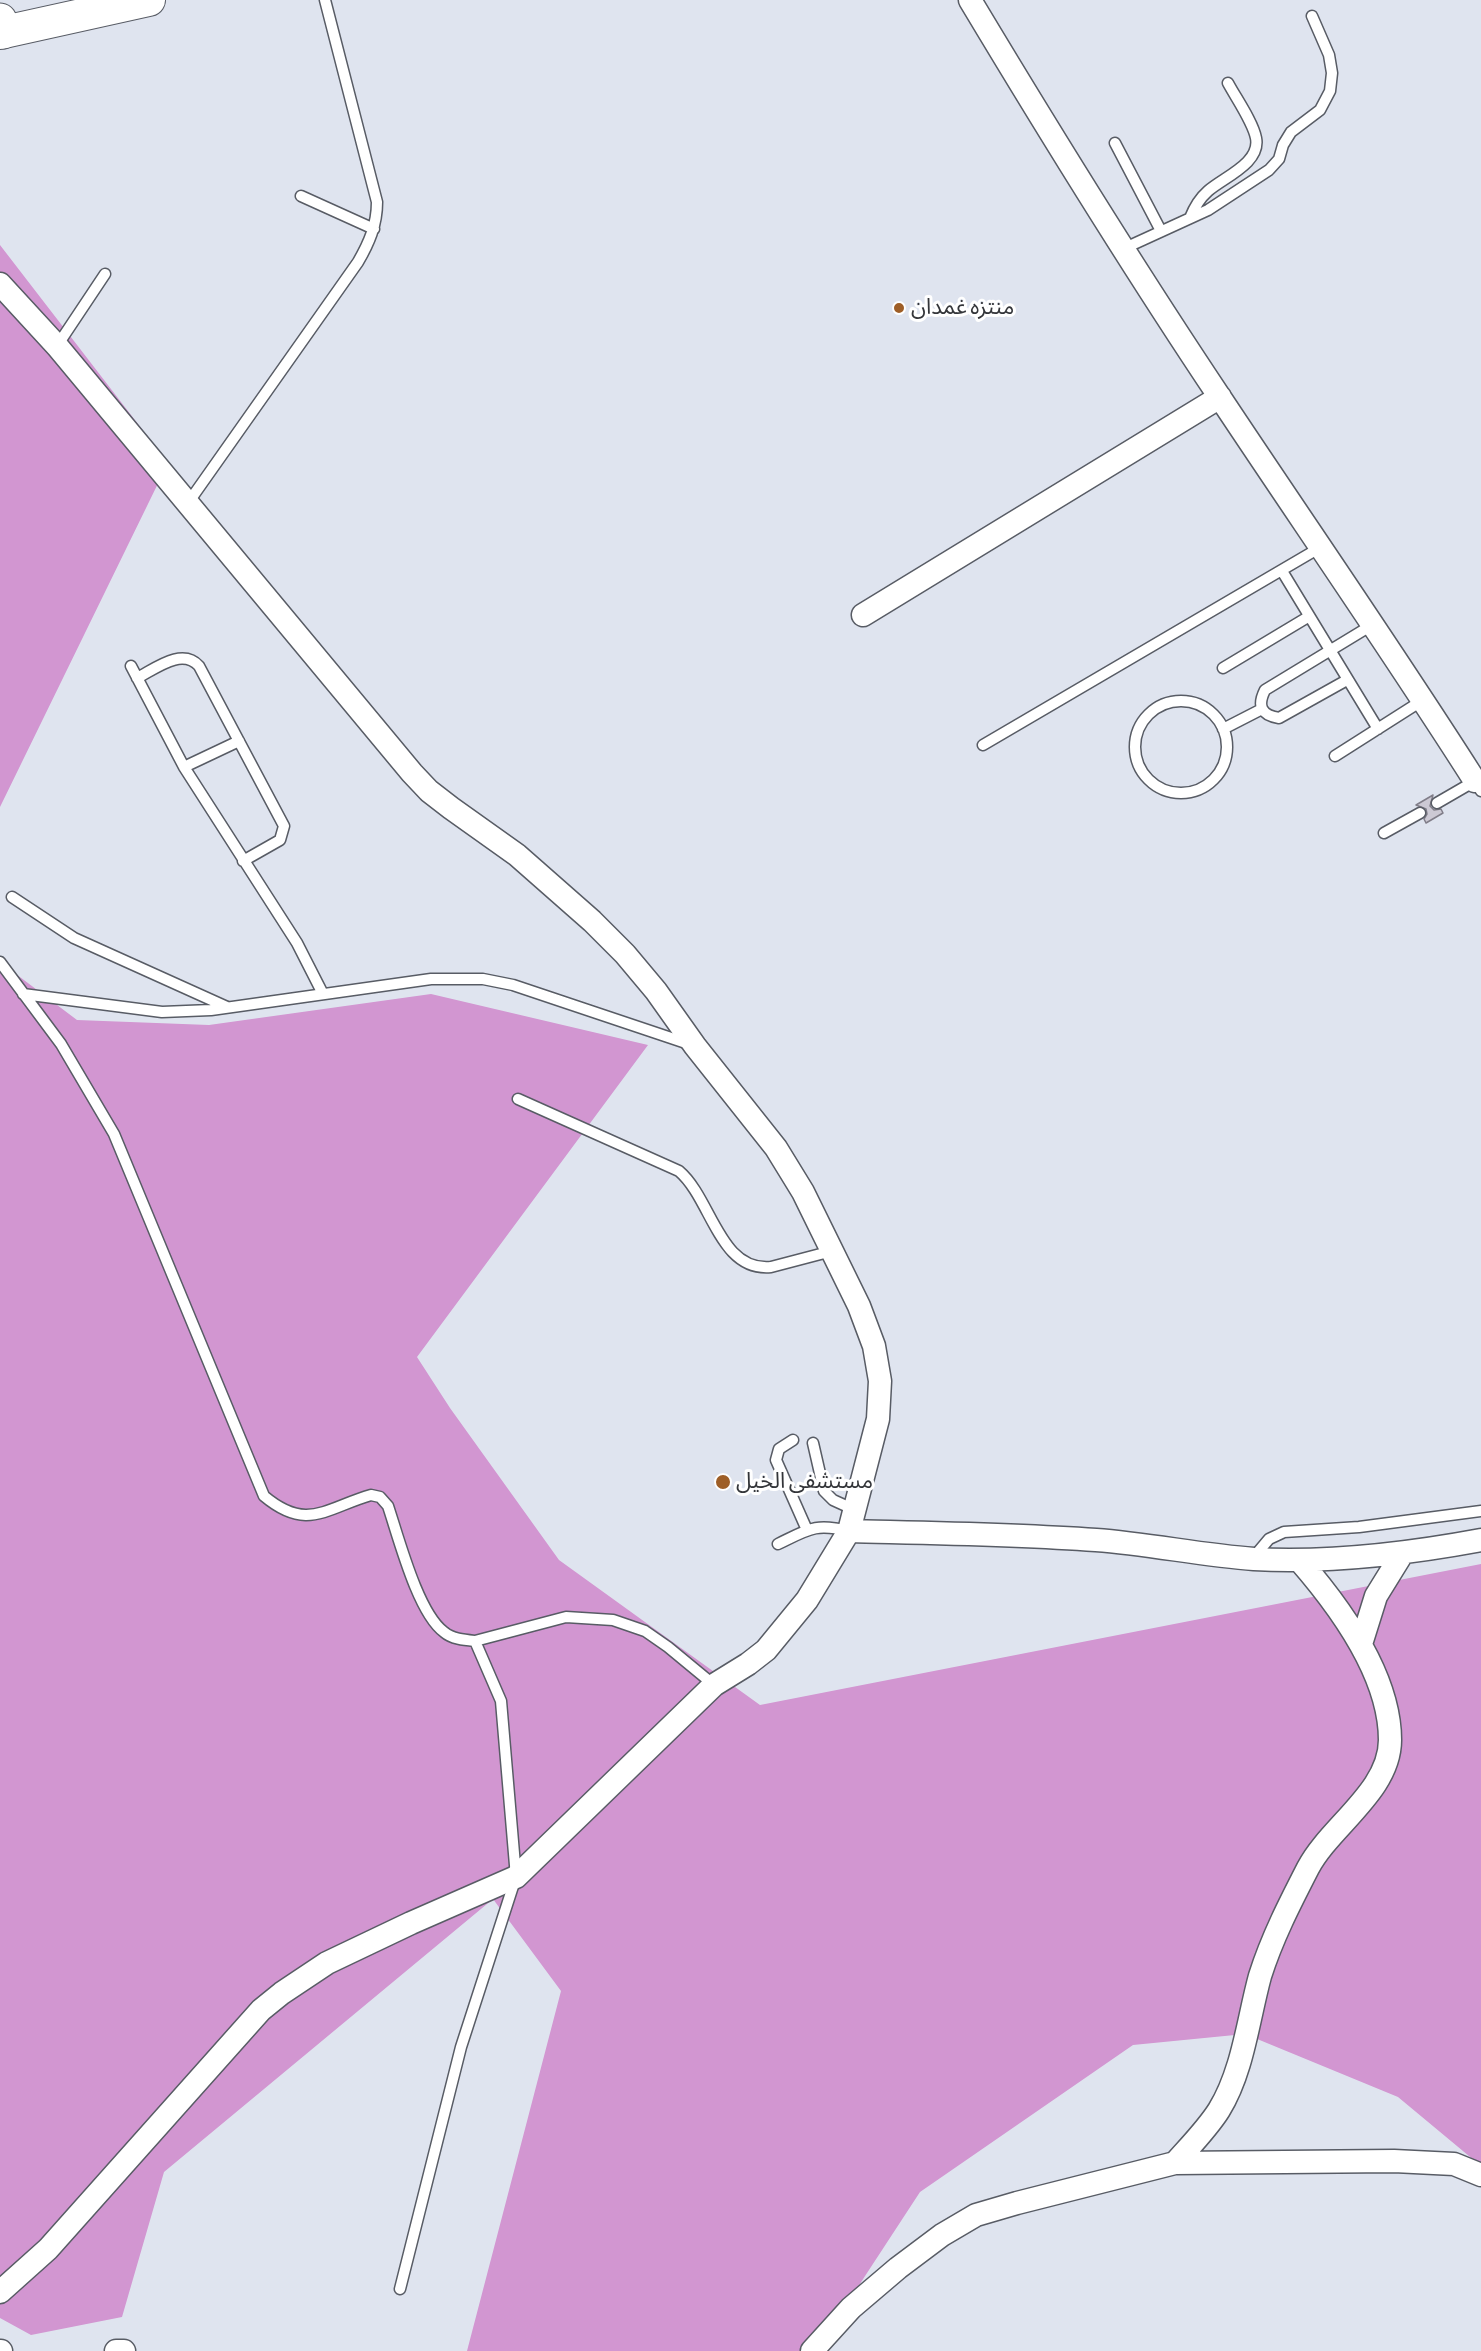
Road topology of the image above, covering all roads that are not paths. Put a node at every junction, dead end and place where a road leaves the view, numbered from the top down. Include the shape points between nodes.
1 (149, 0) edge
2 (325, 0) edge
3 (970, 0) edge
4 (1312, 16) dead end
5 (1, 28) edge
6 (1228, 83) dead end
7 (1115, 143) dead end
8 (301, 196) dead end
9 (1190, 218) junction
10 (374, 229) junction
11 (1161, 231) junction
12 (1125, 248) junction
13 (105, 274) dead end
14 (0, 284) edge
15 (57, 346) junction
16 (1220, 397) junction
17 (188, 503) junction
18 (1321, 547) junction
19 (1282, 571) junction
20 (863, 615) dead end
21 (1308, 617) junction
22 (1372, 625) junction
23 (1330, 652) junction
24 (131, 666) dead end
25 (1222, 668) dead end
26 (137, 678) junction
27 (1347, 680) junction
28 (1424, 700) junction
29 (1262, 709) junction
30 (1224, 729) junction
31 (1378, 729) junction
32 (239, 741) junction
33 (983, 745) dead end
34 (1335, 756) dead end
35 (184, 767) junction
36 (1478, 786) edge
37 (1437, 803) dead end
38 (1420, 813) dead end
39 (1384, 833) dead end
40 (243, 861) junction
41 (12, 897) dead end
42 (0, 962) edge
43 (23, 994) junction
44 (323, 994) junction
45 (228, 1007) junction
46 (695, 1046) junction
47 (518, 1099) dead end
48 (832, 1251) junction
49 (793, 1440) dead end
50 (813, 1443) dead end
51 (1481, 1511) edge
52 (852, 1521) junction
53 (807, 1530) junction
54 (1481, 1540) edge
55 (778, 1544) dead end
56 (1402, 1554) junction
57 (1253, 1559) junction
58 (1299, 1560) junction
59 (474, 1641) junction
60 (1362, 1644) junction
61 (714, 1685) junction
62 (516, 1877) junction
63 (1175, 2163) junction
64 (1481, 2175) edge
65 (400, 2289) dead end
66 (0, 2292) edge
67 (116, 2351) edge
68 (124, 2351) edge
69 (812, 2351) edge

1 - 5 street
2 - 10 lane via 377,202
3 - 12 street
4 - 9 lane via 1329,55 1332,73 1326,101 1291,132 1279,159 1269,170
6 - 9 lane via 1255,133 1256,150 1250,160 1208,191
7 - 11 lane
8 - 10 lane
9 - 11 lane
10 - 17 lane via 358,262
11 - 12 lane
12 - 16 street
13 - 15 lane
14 - 15 street
15 - 17 street
16 - 18 street
16 - 20 street
17 - 46 street via 412,773 429,791 517,855 592,921 656,991
18 - 19 lane
18 - 22 street
19 - 21 lane
19 - 33 lane
21 - 23 lane
21 - 25 lane
22 - 23 lane
22 - 28 street
23 - 27 lane
23 - 29 lane via 1264,690 1260,699
24 - 26 lane
26 - 32 lane via 176,659 185,657 195,662
26 - 35 lane
27 - 29 lane via 1279,718
27 - 31 lane
28 - 31 lane
28 - 36 street
29 - 30 lane
30 - 30 lane via 1200,705 1167,702 1141,722 1134,743 1138,765 1161,789 1194,792 1213,781 1225,762
31 - 34 lane
32 - 35 lane
32 - 40 lane via 284,826 280,840
35 - 40 lane
36 - 37 lane
38 - 39 lane
40 - 44 lane via 297,943
41 - 45 lane via 74,938
42 - 43 lane
43 - 45 lane via 162,1012
43 - 59 lane via 61,1044 114,1134 264,1496 280,1510 297,1515 310,1515 371,1495 380,1497 388,1506 431,1620 445,1633
44 - 45 lane
44 - 46 lane via 430,979 483,979 513,985
46 - 48 street via 776,1148
47 - 48 lane via 679,1171 693,1187 728,1248 742,1262 771,1267
48 - 52 street via 874,1346 880,1381 878,1419
49 - 53 lane via 779,1449 776,1461
50 - 52 lane via 824,1491
51 - 57 lane via 1284,1532 1269,1539
52 - 53 lane
52 - 57 street via 1104,1541
52 - 61 street via 807,1600 766,1650
53 - 55 lane
54 - 56 street
56 - 58 street
56 - 60 street via 1376,1596
57 - 58 street
58 - 60 street
59 - 61 lane via 566,1617 613,1620 645,1631
59 - 62 lane via 501,1701
60 - 63 street via 1388,1723 1390,1742 1385,1764 1372,1787 1310,1864 1278,1927 1261,1973 1236,2075 1219,2110
61 - 62 street
62 - 65 lane via 461,2047
62 - 66 street via 347,1953 282,1993 261,2010 48,2249
63 - 64 street via 1394,2161 1454,2164
63 - 69 street via 976,2216 942,2235 898,2268 851,2308
67 - 68 street

